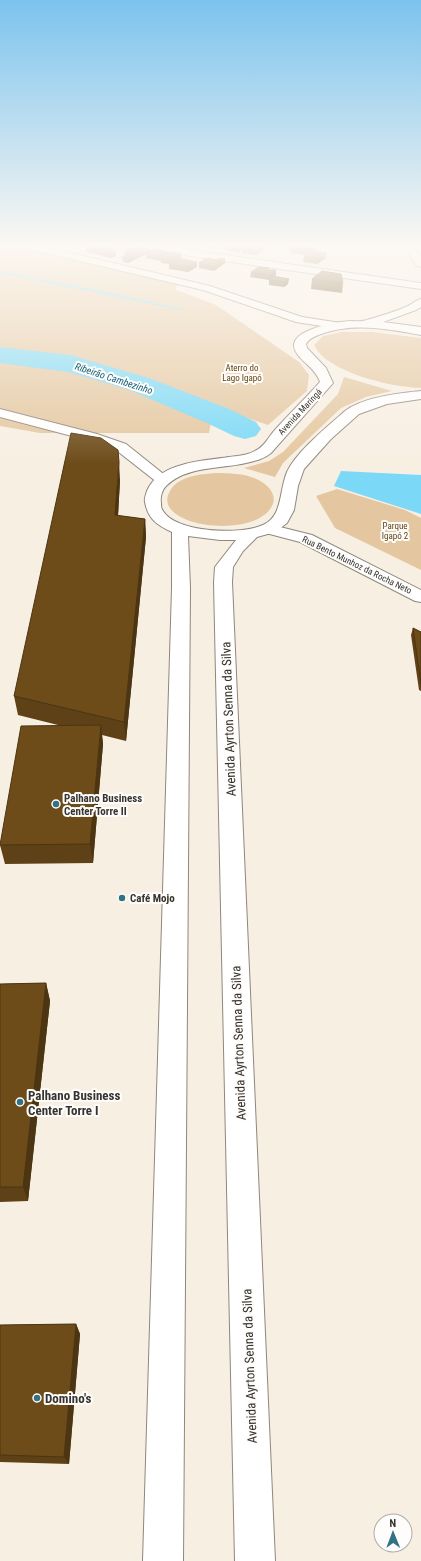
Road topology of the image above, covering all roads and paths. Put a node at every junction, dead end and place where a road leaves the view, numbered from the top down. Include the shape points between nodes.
1 (294, 318) edge
2 (387, 318) edge
3 (361, 325) junction
4 (341, 326) junction
5 (421, 331) edge
6 (421, 395) edge
7 (0, 413) edge
8 (163, 480) junction
9 (180, 529) junction
10 (260, 531) junction
11 (421, 597) edge
12 (163, 1561) edge
13 (255, 1561) edge

1 - 4 main road
2 - 3 main road, Avenida Maringá
3 - 4 main road, Avenida Maringá
3 - 5 main road, Avenida Maringá
4 - 8 main road, Avenida Maringá via 319,330 304,338 300,344 302,351 321,368 326,383 261,454 236,462 192,467
6 - 10 main road, Avenida Ayrton Senna da Silva via 391,398 352,412 299,464 289,487 288,505 283,519
7 - 8 main road via 121,447
8 - 9 main road, Rua Bento Munhoz da Rocha Neto via 153,490 152,502 156,514 165,524
9 - 10 main road, Rua Bento Munhoz da Rocha Neto via 226,535
9 - 12 main road via 181,596
10 - 11 main road, Rua Bento Munhoz da Rocha Neto via 306,538
10 - 13 main road, Avenida Ayrton Senna da Silva via 237,548 224,567 223,582

